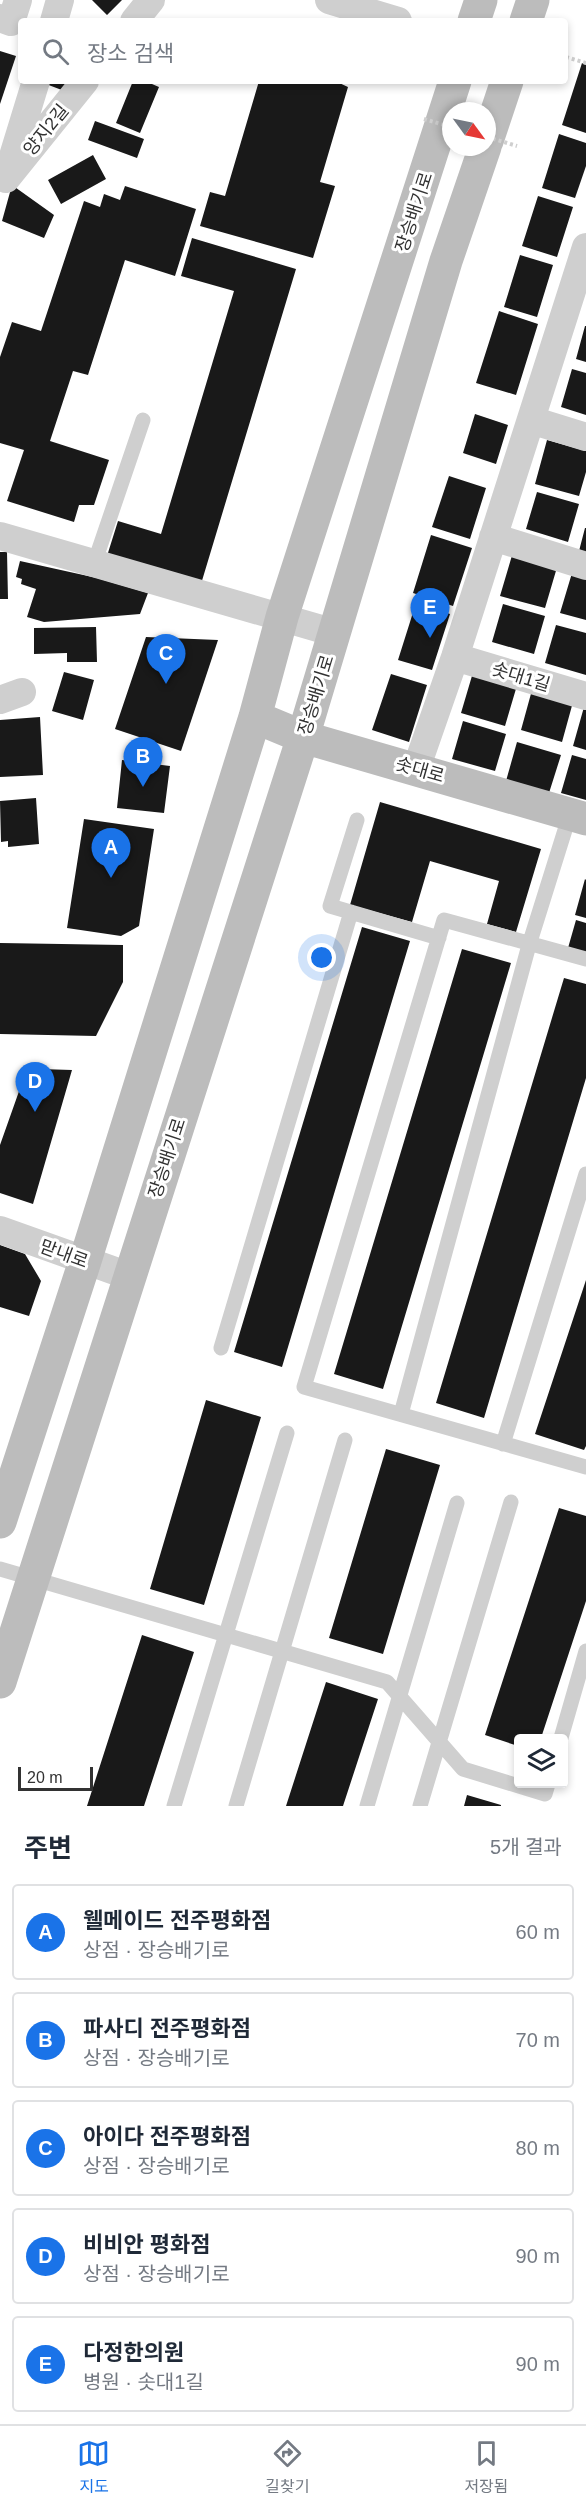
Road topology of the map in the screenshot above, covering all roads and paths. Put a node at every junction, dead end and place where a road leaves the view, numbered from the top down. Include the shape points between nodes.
1 (18, 0) edge
2 (60, 0) edge
3 (151, 0) edge
4 (330, 0) edge
5 (482, 0) edge
6 (532, 0) edge
7 (0, 18) edge
8 (55, 18) edge
9 (136, 18) edge
10 (388, 18) edge
11 (475, 18) edge
12 (527, 18) edge
13 (568, 58) edge
14 (586, 63) edge
15 (35, 84) edge
16 (83, 84) edge
17 (454, 84) edge
18 (506, 84) edge
19 (424, 119) dead end
20 (442, 124) edge
21 (497, 141) edge
22 (482, 156) edge
23 (3, 184) edge
24 (586, 247) edge
25 (576, 310) edge
26 (142, 420) dead end
27 (531, 420) junction
28 (586, 437) edge
29 (0, 536) edge
30 (494, 537) junction
31 (94, 564) junction
32 (586, 566) edge
33 (282, 617) junction
34 (335, 633) junction
35 (455, 657) junction
36 (586, 696) edge
37 (255, 717) junction
38 (303, 738) junction
39 (416, 769) junction
40 (578, 816) edge
41 (357, 820) dead end
42 (351, 912) junction
43 (439, 938) junction
44 (529, 945) junction
45 (586, 959) edge
46 (586, 1174) edge
47 (0, 1230) edge
48 (85, 1262) junction
49 (129, 1276) junction
50 (220, 1348) dead end
51 (401, 1414) junction
52 (286, 1433) dead end
53 (345, 1440) dead end
54 (503, 1443) junction
55 (586, 1467) edge
56 (511, 1502) dead end
57 (457, 1503) dead end
58 (0, 1522) edge
59 (0, 1569) edge
60 (34, 1578) junction
61 (226, 1634) junction
62 (282, 1651) junction
63 (586, 1651) edge
64 (0, 1682) edge
65 (399, 1696) junction
66 (562, 1734) edge
67 (439, 1742) junction
68 (545, 1795) edge
69 (174, 1806) edge
70 (236, 1806) edge
71 (367, 1806) edge
72 (420, 1806) edge

1 - 7 street via 11,22
2 - 8 street
3 - 9 street
4 - 10 street
5 - 11 street
6 - 12 street
13 - 14 path
15 - 23 street, 양지2길
16 - 23 street, 양지2길
17 - 33 street, 장승배기로
18 - 21 street
19 - 20 path, bridge
22 - 34 street, 장승배기로 via 446,261
24 - 25 street
25 - 27 street
26 - 31 lane
27 - 28 street
27 - 30 street
29 - 31 street, 장승배기로
30 - 32 street
30 - 35 street
31 - 33 street, 장승배기로
33 - 34 street, 장승배기로
33 - 37 street, 장승배기로
34 - 38 street, 장승배기로
35 - 36 street, 솟대1길
35 - 39 street
37 - 38 street, 솟대로
37 - 48 street, 장승배기로
38 - 39 street, 솟대로
38 - 49 street, 장승배기로
39 - 40 street, 솟대로
40 - 44 lane
41 - 42 lane via 330,906
42 - 43 lane
42 - 50 lane
43 - 44 lane via 444,920
43 - 51 lane via 304,1387
44 - 45 lane
44 - 51 lane
46 - 54 lane
47 - 48 street, 맏내로
48 - 49 street, 맏내로
48 - 58 street, 장승배기로
49 - 60 street, 장승배기로
51 - 54 lane
52 - 61 lane
53 - 62 lane
54 - 55 lane
56 - 67 lane
57 - 65 lane
59 - 60 lane
60 - 61 lane
60 - 64 street, 장승배기로
61 - 62 lane
61 - 69 lane
62 - 65 lane via 387,1683
62 - 70 lane
63 - 66 lane
65 - 67 lane
65 - 71 lane
67 - 68 lane via 463,1770
67 - 72 lane

